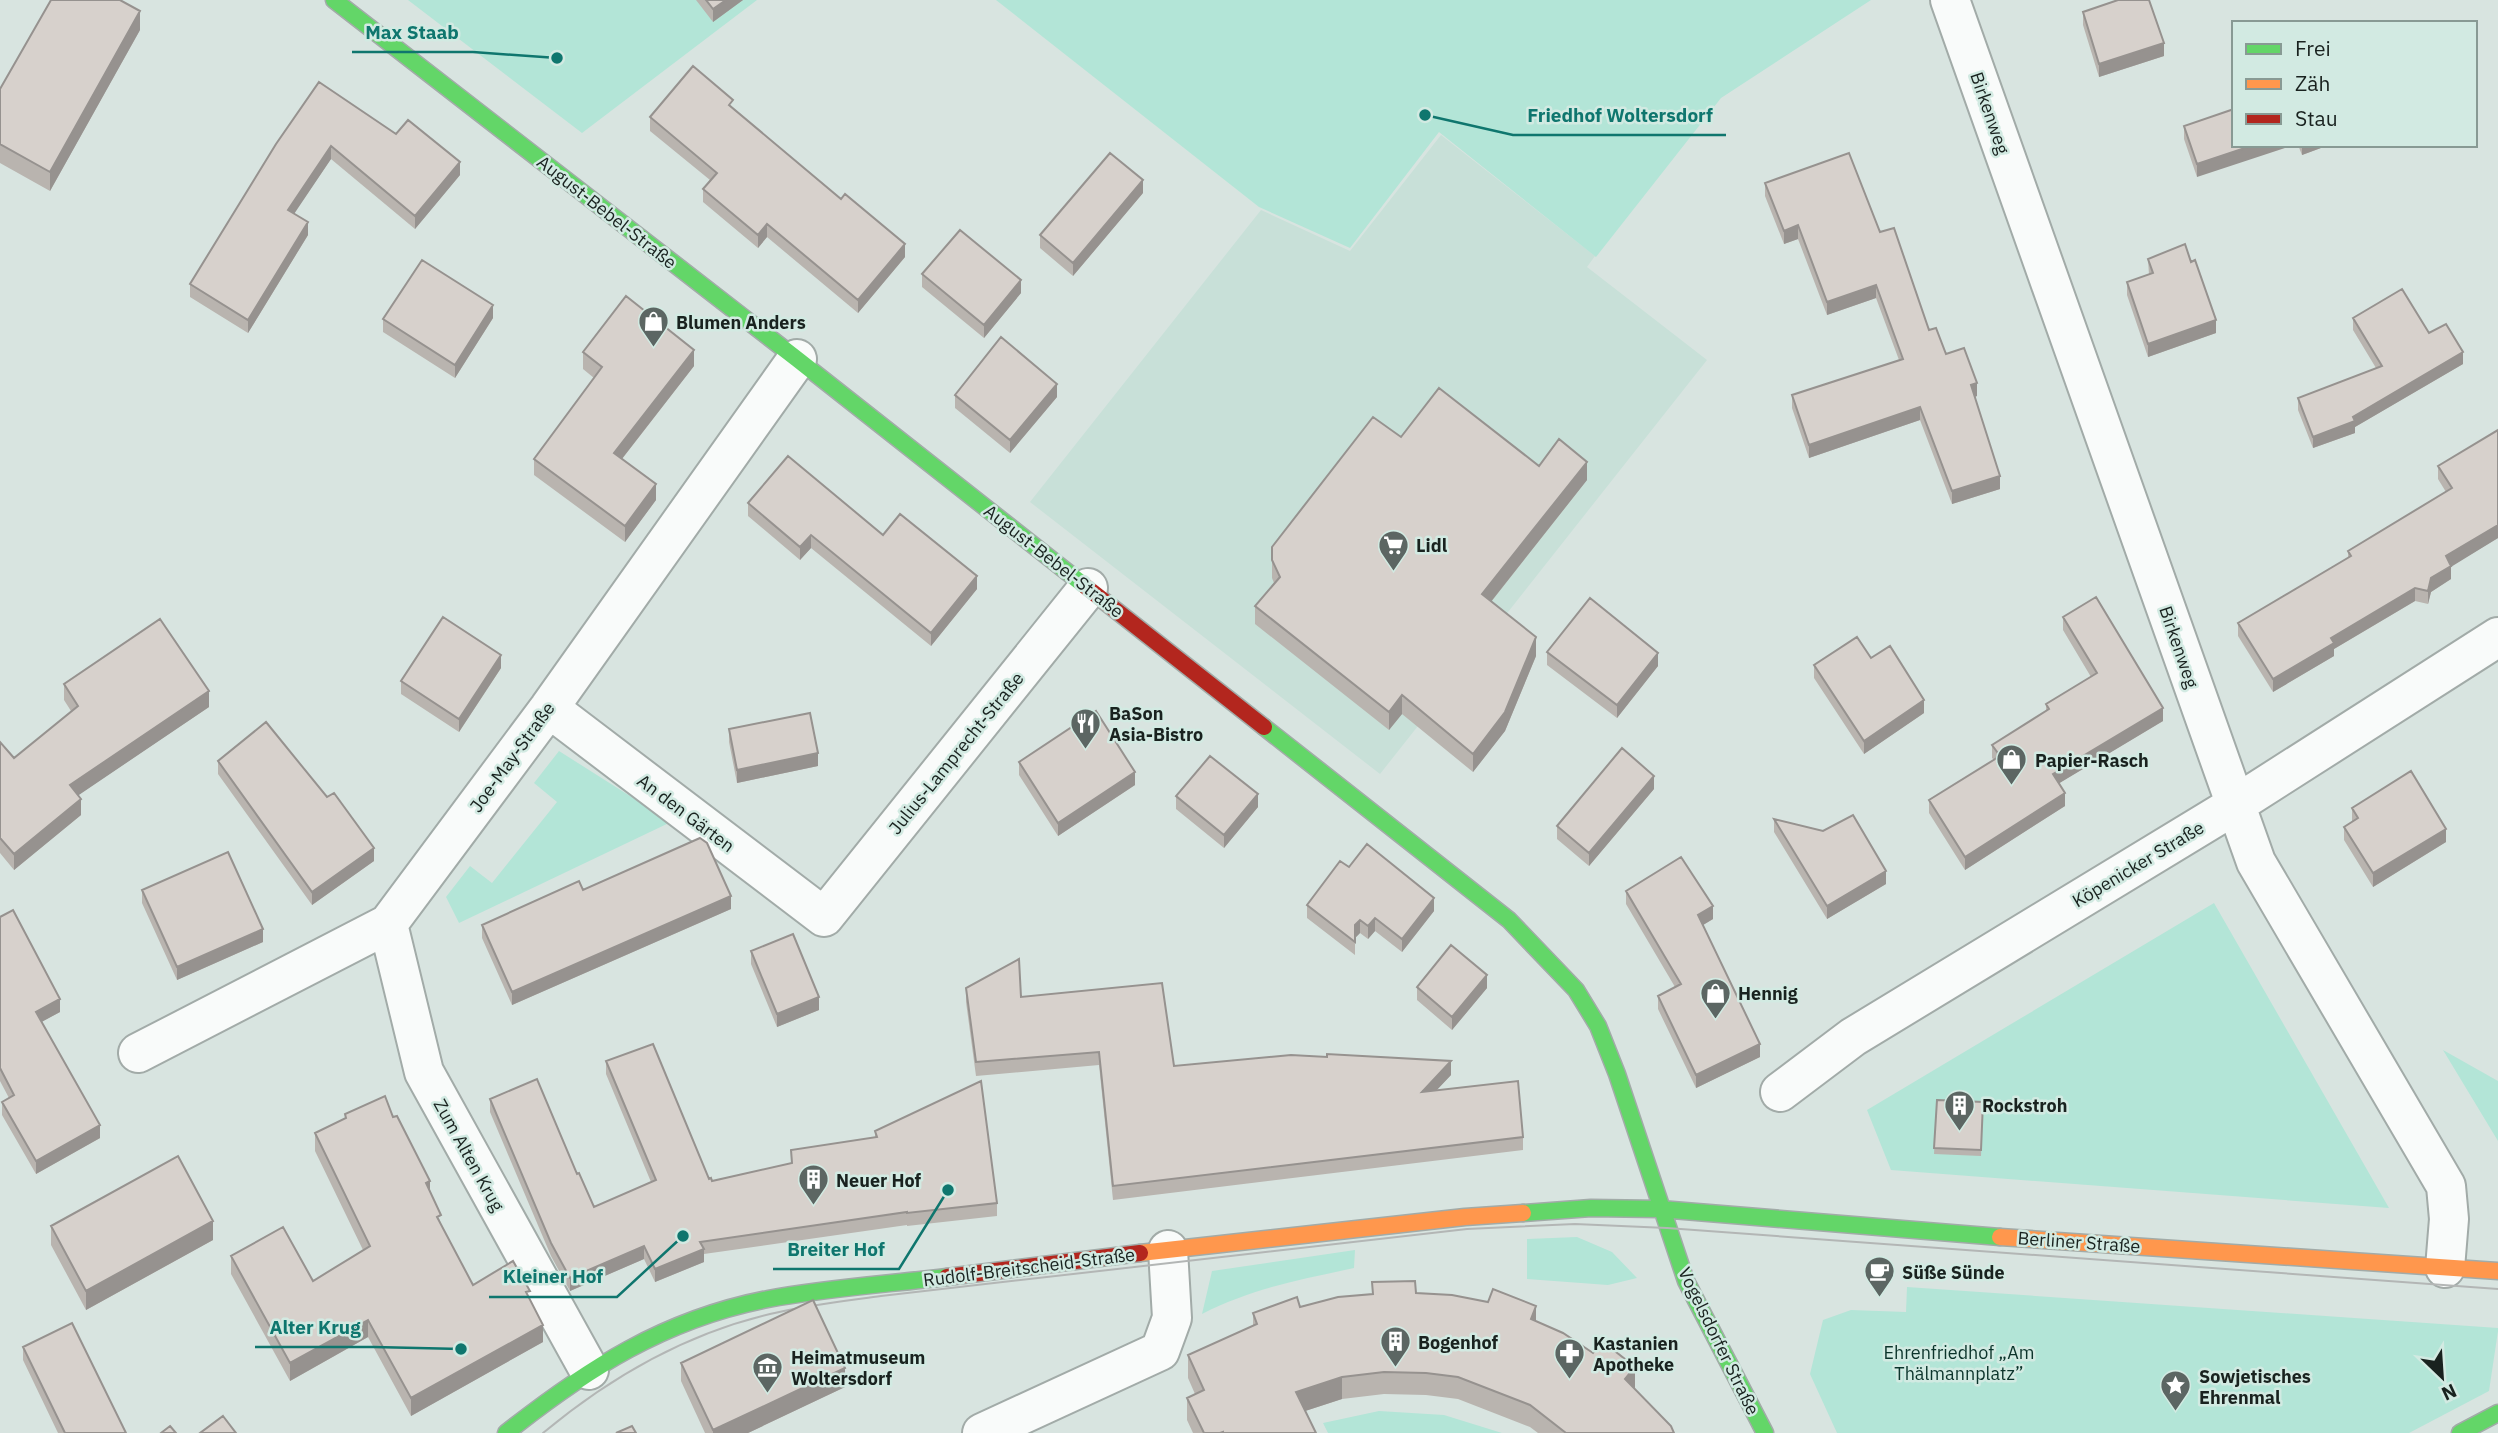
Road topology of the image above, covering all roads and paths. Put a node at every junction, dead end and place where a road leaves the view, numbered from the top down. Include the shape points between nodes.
1 (334, 0) edge
2 (1950, 0) edge
3 (797, 359) junction
4 (1087, 588) junction
5 (2498, 637) edge
6 (549, 708) junction
7 (2235, 805) junction
8 (824, 917) joint
9 (388, 924) junction
10 (138, 1053) dead end
11 (1780, 1092) dead end
12 (1660, 1209) junction
13 (1168, 1250) junction
14 (2445, 1268) junction
15 (2498, 1271) edge
16 (589, 1370) junction
17 (2498, 1413) edge
18 (506, 1433) edge
19 (982, 1433) edge
20 (1765, 1433) edge
21 (2460, 1433) edge

1 - 3 street, August-Bebel-Straße
2 - 7 street, Birkenweg
3 - 4 street, August-Bebel-Straße
3 - 6 street, Joe-May-Straße
4 - 8 street, Julius-Lamprecht-Straße
4 - 12 street, August-Bebel-Straße via 1509,920 1576,990 1598,1026 1617,1074
5 - 7 street, Köpenicker Straße
6 - 8 street, An den Gärten
6 - 9 street, Joe-May-Straße
7 - 11 street, Köpenicker Straße via 1853,1037
7 - 14 street, Birkenweg via 2256,862 2446,1186
9 - 10 street, Joe-May-Straße
9 - 16 street, Zum Alten Krug via 424,1072
12 - 13 street, Rudolf-Breitscheid-Straße via 1479,1215
12 - 14 street, Berliner Straße
12 - 20 street, Vogelsdorfer Straße via 1691,1292
13 - 16 street, Rudolf-Breitscheid-Straße via 768,1298 658,1335
13 - 19 street via 1172,1318 1160,1351
14 - 15 street, Berliner Straße
16 - 18 street, Rudolf-Breitscheid-Straße
17 - 21 street

